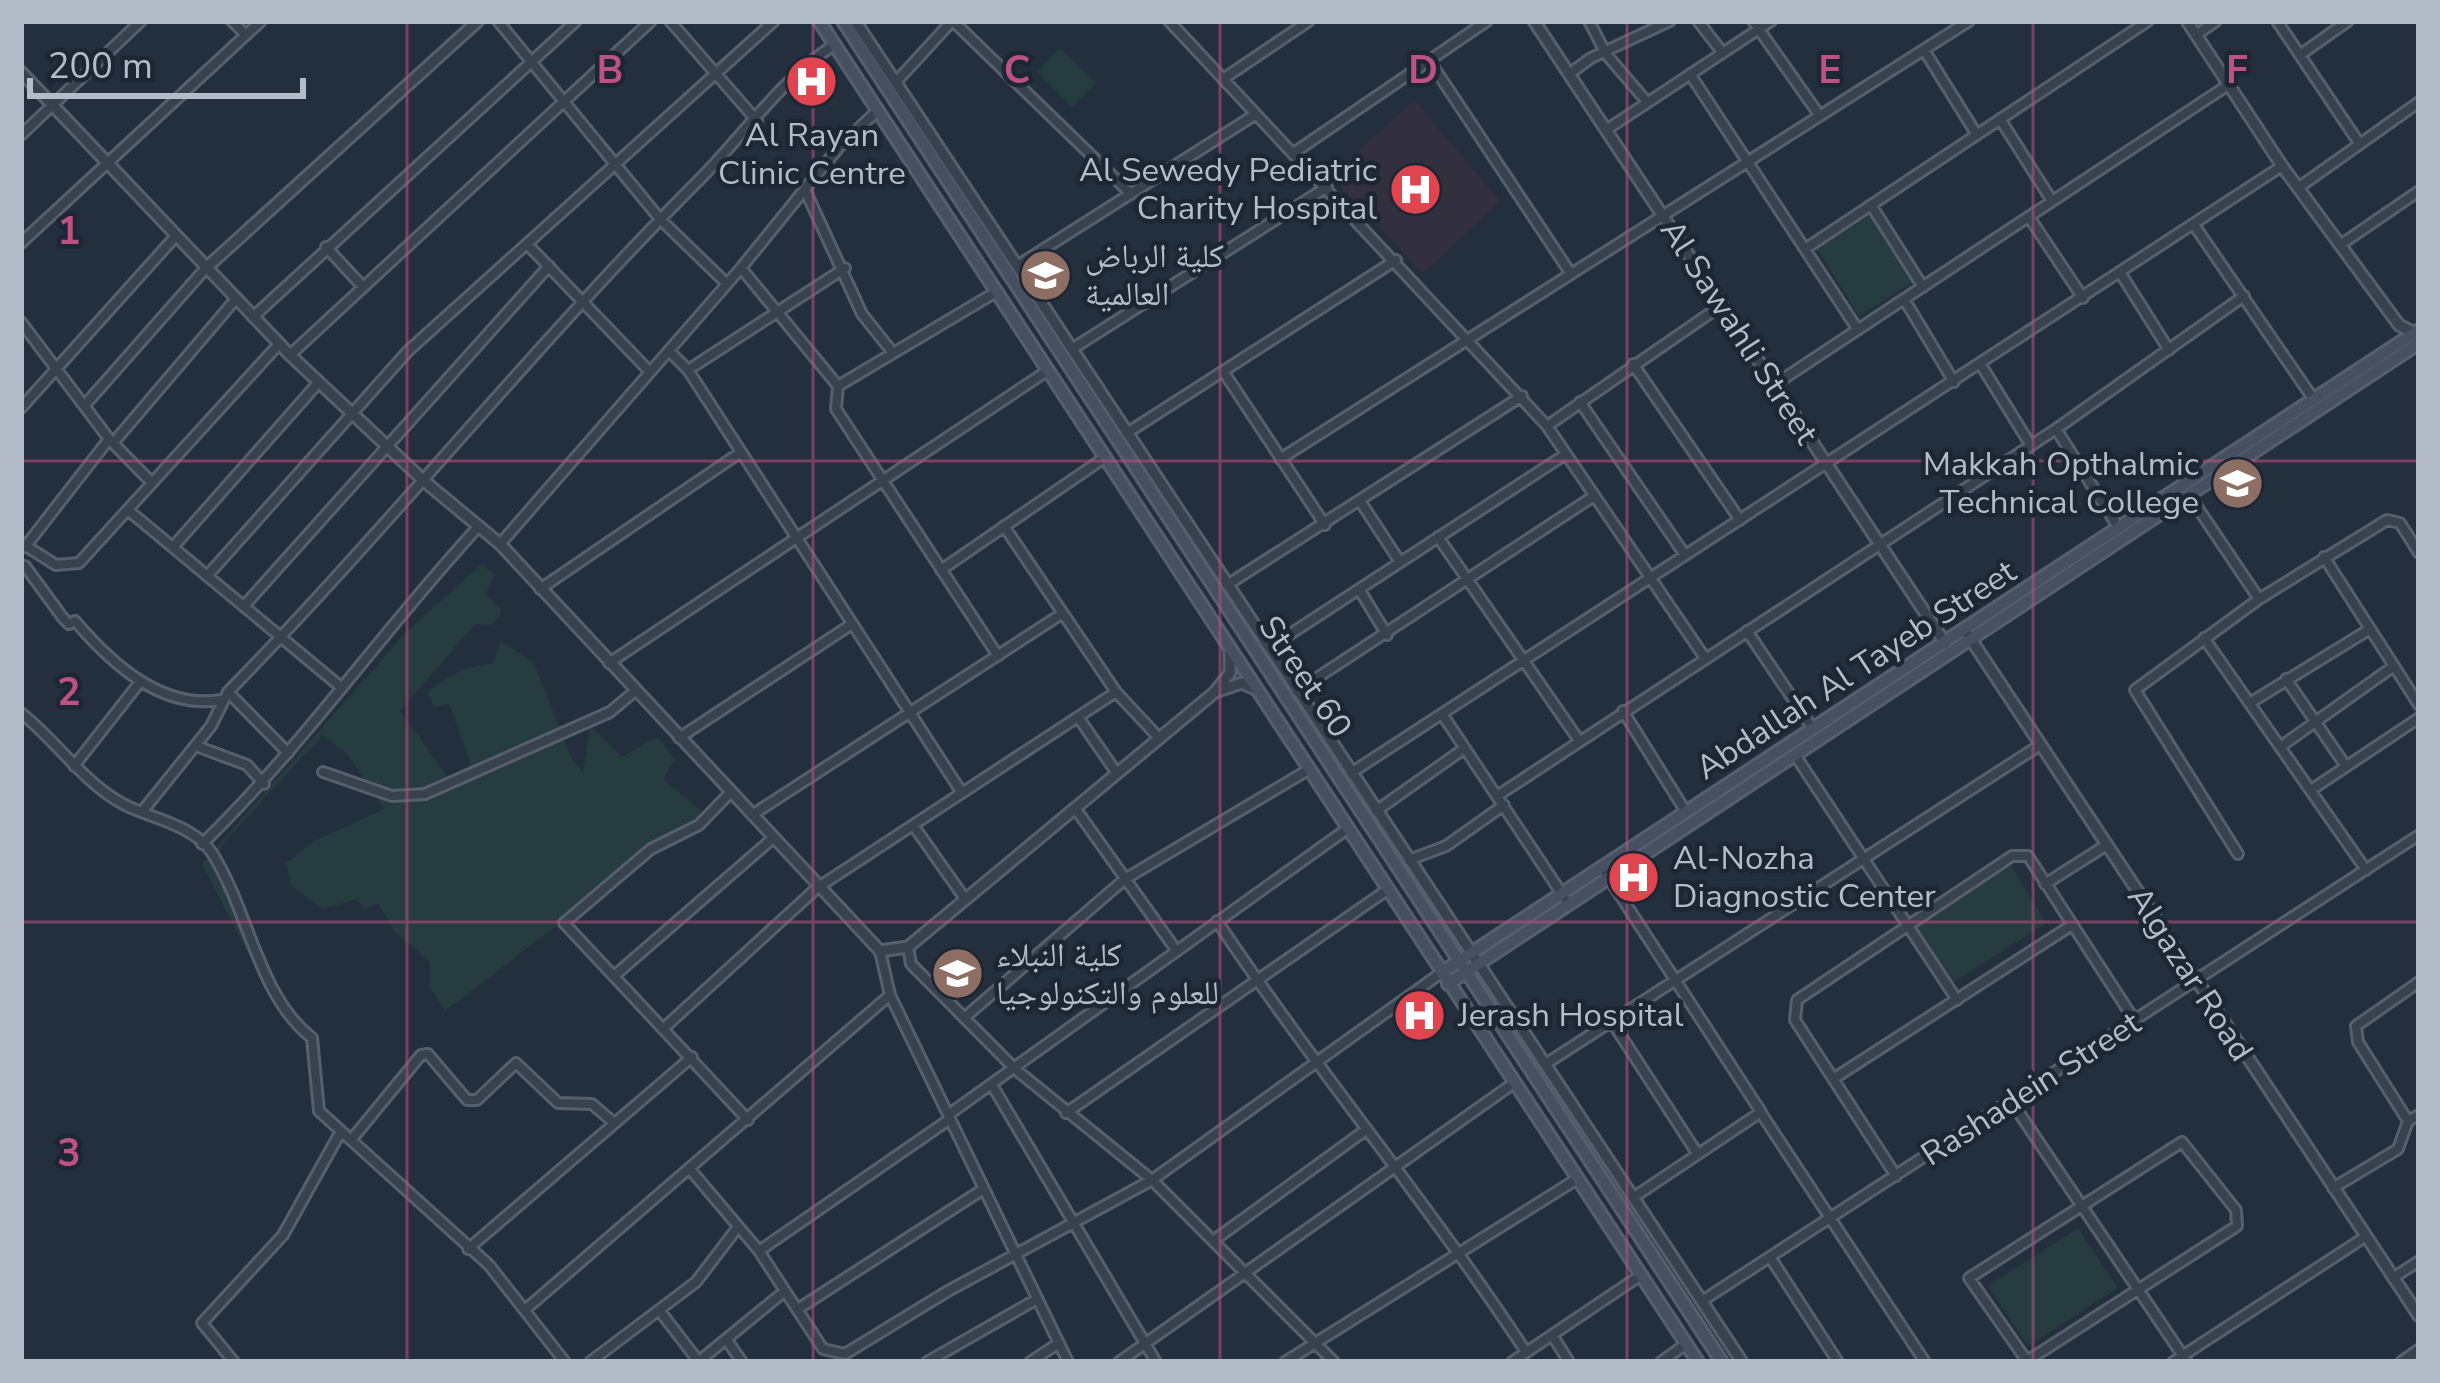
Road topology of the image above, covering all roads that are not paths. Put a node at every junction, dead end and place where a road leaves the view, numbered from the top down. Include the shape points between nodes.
1 (141, 21) edge
2 (232, 21) edge
3 (261, 21) edge
4 (478, 21) edge
5 (498, 21) edge
6 (576, 21) edge
7 (652, 21) edge
8 (670, 21) edge
9 (774, 21) edge
10 (819, 21) edge
11 (843, 21) edge
12 (855, 21) edge
13 (952, 21) edge
14 (1169, 21) edge
15 (1309, 21) edge
16 (1487, 21) edge
17 (1534, 21) edge
18 (1589, 21) edge
19 (1670, 21) edge
20 (1698, 21) edge
21 (1772, 21) edge
22 (2148, 21) edge
23 (2186, 21) edge
24 (2216, 21) edge
25 (2277, 21) edge
26 (2348, 21) edge
27 (1967, 22) edge
28 (1756, 25) edge
29 (246, 35) junction
30 (2196, 35) junction
31 (834, 45) junction
32 (1924, 50) junction
33 (1722, 52) junction
34 (1606, 54) junction
35 (2300, 55) junction
36 (1429, 60) junction
37 (530, 63) junction
38 (21, 72) edge
39 (1569, 74) junction
40 (1690, 74) junction
41 (716, 75) junction
42 (1223, 79) junction
43 (896, 82) junction
44 (2228, 85) junction
45 (561, 99) junction
46 (1647, 102) junction
47 (2419, 102) edge
48 (51, 105) junction
49 (878, 111) junction
50 (1253, 116) junction
51 (1820, 116) junction
52 (2000, 119) junction
53 (757, 122) junction
54 (1606, 130) junction
55 (21, 135) edge
56 (1977, 135) junction
57 (2360, 143) junction
58 (1295, 152) junction
59 (1748, 162) junction
60 (104, 165) junction
61 (615, 165) junction
62 (2282, 166) junction
63 (1327, 187) junction
64 (2298, 188) junction
65 (2419, 191) edge
66 (806, 192) junction
67 (1131, 194) junction
68 (2052, 201) junction
69 (1871, 205) junction
70 (1663, 216) junction
71 (2029, 217) junction
72 (660, 219) junction
73 (2194, 225) junction
74 (174, 238) junction
75 (21, 243) edge
76 (2343, 243) junction
77 (528, 245) junction
78 (326, 248) junction
79 (1805, 249) junction
80 (1396, 260) junction
81 (549, 266) junction
82 (1017, 266) junction
83 (741, 268) junction
84 (844, 268) junction
85 (205, 269) junction
86 (1571, 274) junction
87 (2121, 274) junction
88 (726, 283) junction
89 (363, 287) junction
90 (1923, 287) junction
91 (996, 292) junction
92 (2244, 296) junction
93 (2083, 298) junction
94 (583, 299) junction
95 (1904, 299) junction
96 (235, 300) junction
97 (1722, 305) junction
98 (777, 312) junction
99 (253, 317) junction
100 (21, 322) edge
101 (1858, 330) junction
102 (2413, 338) edge
103 (1468, 340) junction
104 (279, 344) junction
105 (669, 350) junction
106 (1072, 350) junction
107 (2169, 350) junction
108 (893, 352) junction
109 (290, 355) junction
110 (2419, 361) edge
111 (1633, 364) junction
112 (1981, 365) junction
113 (688, 370) junction
114 (1047, 371) junction
115 (55, 372) junction
116 (650, 372) junction
117 (1225, 374) junction
118 (319, 382) junction
119 (1954, 382) junction
120 (1774, 385) junction
121 (838, 386) junction
122 (1522, 396) junction
123 (2314, 400) junction
124 (1580, 402) junction
125 (84, 406) junction
126 (21, 408) edge
127 (353, 415) junction
128 (1547, 426) junction
129 (2056, 429) junction
130 (1127, 434) junction
131 (2265, 438) junction
132 (111, 440) junction
133 (2030, 444) junction
134 (386, 447) junction
135 (741, 452) junction
136 (1566, 454) junction
137 (1104, 458) junction
138 (1280, 459) junction
139 (1826, 464) junction
140 (424, 481) junction
141 (882, 481) junction
142 (152, 483) junction
143 (2189, 495) junction
144 (1594, 496) junction
145 (1362, 504) junction
146 (128, 510) junction
147 (1740, 520) junction
148 (480, 525) junction
149 (1324, 525) junction
150 (1004, 526) junction
151 (2119, 529) junction
152 (1438, 537) junction
153 (796, 538) junction
154 (1879, 543) junction
155 (500, 544) junction
156 (23, 545) edge
157 (173, 547) junction
158 (2419, 553) edge
159 (1685, 555) junction
160 (37, 556) junction
161 (2324, 556) junction
162 (1400, 562) junction
163 (23, 568) edge
164 (941, 570) junction
165 (207, 576) junction
166 (1653, 579) junction
167 (1470, 581) junction
168 (1227, 585) junction
169 (540, 589) junction
170 (1359, 589) junction
171 (2259, 599) junction
172 (244, 606) junction
173 (1063, 613) junction
174 (852, 624) junction
175 (2370, 629) junction
176 (1747, 631) junction
177 (1967, 634) junction
178 (1388, 635) junction
179 (280, 636) junction
180 (2204, 638) junction
181 (1947, 647) junction
182 (1269, 648) junction
183 (1230, 651) junction
184 (998, 656) junction
185 (1705, 658) junction
186 (1527, 661) junction
187 (610, 662) junction
188 (2394, 666) junction
189 (2286, 679) junction
190 (140, 682) junction
191 (342, 688) junction
192 (1256, 690) junction
193 (1297, 691) junction
194 (635, 692) junction
195 (1117, 692) junction
196 (1216, 692) junction
197 (225, 696) junction
198 (2250, 704) junction
199 (2419, 705) edge
200 (1623, 711) junction
201 (21, 712) edge
202 (910, 713) junction
203 (1442, 714) junction
204 (1078, 717) junction
205 (2419, 718) edge
206 (2317, 723) junction
207 (1318, 734) junction
208 (1816, 734) junction
209 (1159, 738) junction
210 (678, 739) junction
211 (1578, 739) junction
212 (2040, 745) junction
213 (196, 746) junction
214 (2280, 747) junction
215 (1465, 748) junction
216 (288, 753) junction
217 (1794, 754) junction
218 (2345, 765) junction
219 (74, 766) junction
220 (1308, 770) junction
221 (322, 772) dead end
222 (1117, 772) junction
223 (1351, 773) junction
224 (264, 784) junction
225 (2310, 790) junction
226 (730, 793) junction
227 (962, 793) junction
228 (1497, 796) junction
229 (1074, 806) junction
230 (1504, 806) junction
231 (145, 808) junction
232 (1376, 811) junction
233 (1687, 813) junction
234 (751, 816) junction
235 (913, 825) junction
236 (1347, 829) junction
237 (772, 839) junction
238 (2417, 839) edge
239 (202, 844) junction
240 (2105, 845) junction
241 (2238, 854) dead end
242 (1408, 860) junction
243 (1863, 860) junction
244 (2366, 870) junction
245 (1606, 873) junction
246 (1125, 879) junction
247 (2045, 884) junction
248 (817, 888) junction
249 (1387, 890) junction
250 (963, 896) junction
251 (1565, 900) junction
252 (1217, 921) junction
253 (1907, 925) junction
254 (2072, 925) junction
255 (908, 946) junction
256 (1176, 950) junction
257 (880, 951) junction
258 (1476, 957) junction
259 (1463, 966) junction
260 (614, 976) junction
261 (1445, 978) junction
262 (1672, 979) junction
263 (1256, 980) junction
264 (2195, 983) junction
265 (2418, 986) edge
266 (890, 995) junction
267 (1957, 1000) junction
268 (964, 1018) junction
269 (2135, 1021) junction
270 (1612, 1022) junction
271 (664, 1028) junction
272 (692, 1058) junction
273 (1315, 1061) junction
274 (1546, 1064) junction
275 (1015, 1069) junction
276 (1833, 1079) junction
277 (1514, 1083) junction
278 (992, 1085) junction
279 (2011, 1101) junction
280 (1761, 1112) junction
281 (1066, 1113) junction
282 (2419, 1114) edge
283 (949, 1117) junction
284 (1582, 1118) junction
285 (748, 1120) junction
286 (2408, 1121) junction
287 (613, 1122) junction
288 (1569, 1128) junction
289 (1367, 1129) junction
290 (340, 1133) junction
291 (352, 1139) junction
292 (1697, 1153) junction
293 (1395, 1166) junction
294 (689, 1168) junction
295 (1896, 1176) junction
296 (1577, 1179) junction
297 (1152, 1180) junction
298 (2332, 1189) junction
299 (982, 1190) junction
300 (1634, 1197) junction
301 (2081, 1205) junction
302 (1832, 1218) junction
303 (1074, 1225) junction
304 (738, 1227) junction
305 (2365, 1237) junction
306 (1213, 1240) junction
307 (468, 1249) junction
308 (759, 1251) junction
309 (1460, 1251) junction
310 (1015, 1257) junction
311 (1770, 1257) junction
312 (2419, 1261) edge
313 (1246, 1273) junction
314 (1641, 1275) junction
315 (2393, 1278) junction
316 (2137, 1287) junction
317 (785, 1291) junction
318 (1037, 1299) junction
319 (1702, 1301) junction
320 (1686, 1307) junction
321 (526, 1309) junction
322 (798, 1309) junction
323 (658, 1310) junction
324 (2417, 1311) edge
325 (1669, 1318) junction
326 (1552, 1335) junction
327 (726, 1339) junction
328 (1146, 1342) junction
329 (1059, 1343) junction
330 (1316, 1344) junction
331 (1686, 1344) junction
332 (2419, 1350) edge
333 (1526, 1352) junction
334 (2185, 1359) edge
335 (234, 1362) edge
336 (565, 1362) edge
337 (590, 1362) edge
338 (699, 1362) edge
339 (742, 1362) edge
340 (928, 1362) edge
341 (1030, 1362) edge
342 (1068, 1362) edge
343 (1119, 1362) edge
344 (1156, 1362) edge
345 (1285, 1362) edge
346 (1334, 1362) edge
347 (1512, 1362) edge
348 (1569, 1362) edge
349 (1661, 1362) edge
350 (1698, 1362) edge
351 (1722, 1362) edge
352 (1742, 1362) edge
353 (1838, 1362) edge
354 (1925, 1362) edge
355 (2173, 1362) edge
356 (2402, 1362) edge

1 - 48 street
2 - 29 street
3 - 29 street
4 - 85 street
5 - 37 street
6 - 37 street
7 - 45 street
8 - 41 street
9 - 41 street
10 - 31 main road, Street 60
11 - 207 main road, Street 60
12 - 43 street
13 - 43 street
13 - 67 street
14 - 42 street
15 - 42 street
16 - 36 street
17 - 39 street, Al Sawahli Street
18 - 34 street
19 - 34 street
20 - 33 street
21 - 28 street
22 - 52 street
23 - 30 street
24 - 30 street
25 - 35 street
26 - 35 street
27 - 32 street
28 - 33 street
28 - 51 street
29 - 60 street
30 - 44 street
31 - 49 main road, Street 60
31 - 53 street via 790,80
32 - 51 street
32 - 56 street
33 - 40 street
34 - 39 street
34 - 46 street
35 - 57 street
36 - 58 street
36 - 86 street
37 - 45 street
37 - 78 street
38 - 48 street
39 - 54 street, Al Sawahli Street
40 - 46 street
40 - 59 street
41 - 53 street
41 - 61 street
42 - 50 street
43 - 82 street
44 - 62 street
44 - 68 street
45 - 61 street
45 - 89 street
46 - 54 street
47 - 57 street
48 - 55 street
48 - 60 street
49 - 66 street
49 - 91 main road, Street 60
50 - 58 street
50 - 67 street
51 - 59 street
52 - 56 street
52 - 68 street
53 - 72 street
54 - 70 street, Al Sawahli Street
56 - 69 street
57 - 64 street
58 - 63 street
59 - 70 street
59 - 79 street
60 - 74 street
60 - 75 street
61 - 72 street
61 - 77 street
62 - 64 street
62 - 73 street
63 - 80 street
63 - 106 street
64 - 76 street
65 - 76 street
66 - 83 street
66 - 84 street
67 - 82 street
68 - 71 street
69 - 79 street
69 - 90 street
70 - 86 street
70 - 97 street, Al Sawahli Street
71 - 90 street
71 - 93 street
72 - 88 street
72 - 94 street
73 - 87 street
73 - 92 street
74 - 85 street
74 - 115 street
76 - 102 street
77 - 81 street
77 - 127 street via 408,351
78 - 89 street
78 - 99 street
79 - 101 street
80 - 103 street
80 - 117 street
81 - 94 street
81 - 134 street
82 - 106 street
83 - 88 street
83 - 98 street
84 - 98 street
84 - 108 street via 862,314
85 - 96 street
85 - 125 street
86 - 103 street
87 - 93 street
87 - 107 street
88 - 105 street
89 - 109 street
90 - 95 street
91 - 108 street
91 - 114 main road, Street 60
92 - 107 street
92 - 123 street
93 - 112 street
94 - 116 street
94 - 140 street
95 - 101 street
95 - 119 street
96 - 99 street
96 - 132 street
97 - 111 street
97 - 120 street, Al Sawahli Street
98 - 113 street
98 - 121 street
99 - 104 street
100 - 115 street
101 - 120 street
102 - 110 street
102 - 123 main road, Abdallah Al Tayeb Street
102 - 131 main road, Abdallah Al Tayeb Street
103 - 122 street
103 - 138 street
104 - 109 street
104 - 142 street
105 - 113 street
105 - 116 street
106 - 130 street
107 - 129 street
108 - 121 street
109 - 118 street
111 - 124 street
111 - 147 street
112 - 119 street
112 - 133 street
113 - 135 street
114 - 137 main road, Street 60
114 - 141 street
115 - 125 street
115 - 126 street
116 - 155 street
117 - 130 street
117 - 138 street
118 - 127 street
118 - 157 street
119 - 139 street
120 - 139 street, Al Sawahli Street
121 - 141 street via 836,409
122 - 128 street
122 - 145 street
123 - 131 main road, Abdallah Al Tayeb Street
124 - 128 street
124 - 159 street
125 - 132 street
127 - 134 street
127 - 165 street
128 - 136 street
129 - 133 street
129 - 151 street
130 - 168 street
131 - 143 main road, Abdallah Al Tayeb Street
131 - 151 main road, Abdallah Al Tayeb Street
132 - 142 street
132 - 156 street
133 - 154 street
134 - 140 street
134 - 172 street
135 - 153 street
135 - 169 street
136 - 144 street
136 - 152 street
137 - 150 street
137 - 183 main road, Street 60
138 - 149 street
139 - 147 street
139 - 154 street, Al Sawahli Street
140 - 148 street
140 - 179 street
141 - 153 street
141 - 164 street
142 - 146 street
143 - 171 street
143 - 177 main road, Abdallah Al Tayeb Street
144 - 166 street
144 - 167 street
145 - 149 street
145 - 162 street
146 - 157 street
146 - 160 street via 74,566
147 - 159 street
148 - 155 street
148 - 191 street
149 - 168 street
150 - 164 street
150 - 173 street
151 - 177 main road, Abdallah Al Tayeb Street
152 - 162 street
152 - 167 street
153 - 174 street
153 - 187 street
154 - 176 street
154 - 181 street, Al Sawahli Street
155 - 169 street
156 - 160 street
157 - 165 street
158 - 161 street via 2400,524 2387,520
159 - 166 street
160 - 163 street
161 - 171 street
161 - 175 street
162 - 170 street
163 - 190 street via 69,625 75,621
164 - 184 street
165 - 172 street
166 - 185 street
166 - 186 street
167 - 178 street
167 - 186 street
168 - 182 street
169 - 187 street
170 - 178 street
170 - 182 street
171 - 180 street
172 - 179 street
173 - 184 street
173 - 195 street
174 - 202 street
174 - 210 street
175 - 188 street
175 - 189 street
176 - 185 street
176 - 208 street
177 - 181 main road, Abdallah Al Tayeb Street
177 - 212 street, Algazar Road
178 - 193 street
179 - 191 street
179 - 197 street
180 - 198 street
180 - 241 street via 2135,690
181 - 208 main road, Abdallah Al Tayeb Street
182 - 193 street
183 - 192 main road, Street 60
183 - 196 street via 1230,673
184 - 202 street
185 - 200 street
186 - 203 street
186 - 211 street
187 - 194 street
188 - 199 street
188 - 206 street
189 - 198 street
189 - 206 street
190 - 197 street via 176,700
190 - 219 street
191 - 216 street
192 - 196 street via 1242,683
192 - 220 main road, Street 60
193 - 207 street
194 - 210 street
194 - 221 street via 610,712 424,794 392,796
195 - 204 street
195 - 209 street
196 - 209 street
197 - 213 street
197 - 216 street
198 - 214 street
200 - 211 street
200 - 233 street
201 - 219 street
202 - 227 street
202 - 234 street
203 - 215 street
203 - 223 street
204 - 222 street
204 - 227 street
205 - 218 street
206 - 214 street
206 - 218 street
207 - 223 street
207 - 259 main road, Street 60
208 - 217 main road, Abdallah Al Tayeb Street
208 - 233 main road, Abdallah Al Tayeb Street
209 - 222 street
210 - 226 street
211 - 228 street
212 - 240 street, Algazar Road
212 - 243 street
213 - 224 street via 247,765
213 - 231 street
214 - 225 street
215 - 228 street
215 - 232 street
216 - 224 street
217 - 243 street
217 - 245 main road, Abdallah Al Tayeb Street
218 - 225 street
219 - 231 street via 126,806
220 - 236 main road, Street 60
220 - 246 street
222 - 229 street
223 - 232 street
224 - 239 street
225 - 244 street
226 - 234 street
226 - 260 street via 699,825 651,849 565,918 566,930
227 - 235 street
228 - 230 street
229 - 246 street
229 - 250 street
230 - 242 street via 1446,846
230 - 251 street
231 - 239 street
232 - 242 street
233 - 245 main road, Abdallah Al Tayeb Street
234 - 237 street
235 - 248 street
235 - 250 street
236 - 249 main road, Street 60
236 - 252 street
237 - 248 street
237 - 260 street
238 - 244 street, Rashadein Street
239 - 290 street via 286,1016 312,1038 319,1111
240 - 247 street
240 - 264 street, Algazar Road
242 - 258 street
243 - 253 street
243 - 262 street
244 - 264 street, Rashadein Street
245 - 251 main road, Abdallah Al Tayeb Street
245 - 262 street
246 - 256 street
246 - 268 street
247 - 253 street via 2021,853
247 - 254 street
248 - 257 street
248 - 271 street
249 - 261 main road, Street 60
249 - 263 street
250 - 255 street
251 - 258 main road, Abdallah Al Tayeb Street
252 - 256 street
252 - 263 street
253 - 267 street
253 - 276 street via 1797,1000 1795,1021
254 - 267 street
254 - 269 street
255 - 257 street
255 - 268 street via 911,964
256 - 275 street
257 - 266 street
258 - 259 main road, Abdallah Al Tayeb Street
258 - 274 street
259 - 261 main road, Abdallah Al Tayeb Street
259 - 288 main road, Street 60
260 - 271 street
261 - 273 street
261 - 277 main road, Street 60
262 - 270 street
262 - 280 street
263 - 273 street
263 - 281 street
264 - 269 street, Rashadein Street
264 - 298 street, Algazar Road
265 - 286 street via 2356,1026
266 - 283 street
266 - 285 street
267 - 276 street
268 - 275 street
269 - 279 street, Rashadein Street
270 - 274 street
270 - 292 street
271 - 272 street
272 - 285 street
272 - 287 street
273 - 289 street
273 - 297 street
274 - 284 street
275 - 278 street
275 - 281 street
276 - 295 street
277 - 293 street
277 - 296 main road, Street 60
278 - 283 street
278 - 303 street
279 - 295 street, Rashadein Street
279 - 301 street
280 - 292 street
280 - 302 street
281 - 297 street
282 - 286 street
283 - 299 street
283 - 308 street
284 - 288 main road
284 - 300 street
285 - 294 street
286 - 298 street via 2398,1149
287 - 291 street via 592,1104 558,1103 516,1063 477,1100 467,1100 428,1054
287 - 307 street
288 - 320 main road, Street 60
289 - 293 street
289 - 306 street
290 - 291 street
290 - 335 street via 284,1235 202,1324
291 - 307 street
292 - 300 street
293 - 309 street
293 - 313 street
294 - 304 street
294 - 321 street
295 - 302 street, Rashadein Street
296 - 309 street
296 - 314 main road, Street 60
297 - 303 street
297 - 306 street
298 - 305 street, Algazar Road
299 - 310 street
299 - 322 street
300 - 319 street
301 - 316 street
301 - 316 street via 2182,1142 2236,1210 2236,1226
301 - 316 street via 1969,1278 2027,1360
302 - 311 street, Rashadein Street
302 - 354 street
303 - 310 street
303 - 328 street
304 - 308 street
304 - 323 street via 696,1282
305 - 315 street, Algazar Road
305 - 334 street
306 - 313 street
307 - 321 street
308 - 317 street
309 - 330 street
309 - 333 street
310 - 318 street
310 - 322 street via 845,1354 823,1349
311 - 319 street, Rashadein Street
311 - 353 street
312 - 315 street
313 - 328 street
313 - 330 street
314 - 325 main road, Street 60
314 - 326 street
315 - 324 street, Algazar Road
316 - 334 street
317 - 322 street
317 - 327 street
318 - 329 street
318 - 340 street
319 - 352 street
320 - 325 main road
320 - 351 main road, Street 60
321 - 336 street
323 - 337 street
323 - 338 street
325 - 331 main road, Street 60
326 - 333 street
326 - 348 street
327 - 338 street
327 - 339 street
328 - 343 street
328 - 344 street
329 - 341 street
329 - 342 street
330 - 345 street
330 - 346 street
331 - 349 street
331 - 350 main road, Street 60
332 - 356 street
333 - 347 street
334 - 355 street

